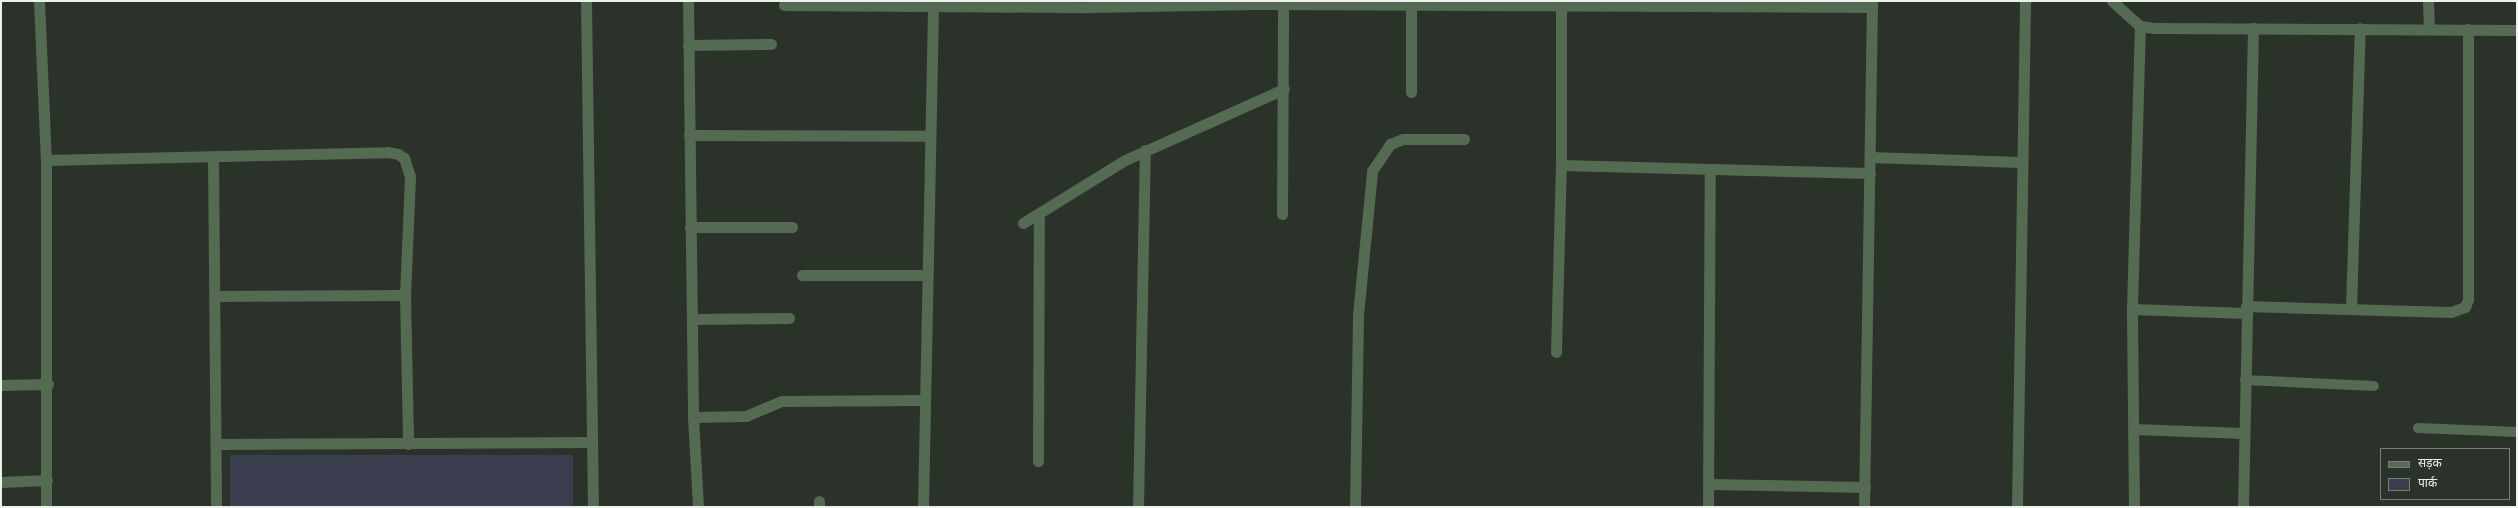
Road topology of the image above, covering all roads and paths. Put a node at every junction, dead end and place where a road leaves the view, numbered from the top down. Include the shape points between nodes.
1 (39, 1) edge
2 (586, 1) edge
3 (688, 1) edge
4 (2024, 1) edge
5 (2112, 1) edge
6 (2428, 1) edge
7 (1256, 2) edge
8 (1448, 3) edge
9 (1581, 3) edge
10 (832, 4) edge
11 (1089, 4) edge
12 (1283, 4) junction
13 (1872, 4) edge
14 (784, 5) dead end
15 (1412, 5) junction
16 (1562, 6) junction
17 (933, 7) junction
18 (2140, 26) junction
19 (2253, 28) junction
20 (2360, 28) junction
21 (2429, 28) junction
22 (2468, 29) junction
23 (2517, 30) edge
24 (771, 44) dead end
25 (688, 45) junction
26 (1284, 88) junction
27 (1411, 92) dead end
28 (689, 134) junction
29 (929, 136) junction
30 (1464, 139) dead end
31 (1145, 150) junction
32 (213, 156) junction
33 (1870, 158) junction
34 (46, 160) junction
35 (2021, 162) junction
36 (1561, 165) junction
37 (1710, 170) junction
38 (1870, 174) junction
39 (1282, 214) dead end
40 (1039, 215) junction
41 (1023, 223) dead end
42 (690, 227) junction
43 (792, 227) dead end
44 (802, 275) dead end
45 (926, 275) junction
46 (406, 295) junction
47 (215, 296) junction
48 (2351, 308) junction
49 (2132, 309) junction
50 (2246, 310) junction
51 (790, 318) dead end
52 (692, 319) junction
53 (1556, 352) dead end
54 (2245, 380) junction
55 (48, 384) junction
56 (1, 385) edge
57 (2374, 386) dead end
58 (924, 400) junction
59 (693, 417) junction
60 (2418, 428) dead end
61 (2133, 429) junction
62 (2517, 432) edge
63 (2244, 433) junction
64 (592, 442) junction
65 (217, 444) junction
66 (408, 444) junction
67 (1038, 461) dead end
68 (47, 480) junction
69 (1, 482) edge
70 (1709, 484) junction
71 (1865, 487) junction
72 (46, 507) edge
73 (216, 507) edge
74 (593, 507) edge
75 (698, 507) edge
76 (923, 507) edge
77 (1138, 507) edge
78 (1355, 507) edge
79 (1708, 507) edge
80 (1864, 507) edge
81 (2017, 507) edge
82 (2134, 507) edge
83 (2243, 507) edge

1 - 34 street
2 - 64 street
3 - 25 street
4 - 35 street
5 - 18 street
6 - 21 street
7 - 11 street
7 - 12 street
8 - 15 street
8 - 16 street
9 - 13 street
9 - 16 street
10 - 14 street
10 - 17 street
11 - 17 street
12 - 15 street
12 - 26 street
13 - 33 street
15 - 27 street
16 - 36 street
17 - 29 street
18 - 19 street
18 - 49 street
19 - 20 street
19 - 50 street
20 - 21 street
20 - 48 street
21 - 22 street
22 - 23 street
22 - 48 street via 2468,299 2465,307 2451,312
24 - 25 street
25 - 28 street
26 - 31 street
26 - 39 street
28 - 29 street
28 - 42 street
29 - 45 street
30 - 78 street via 1403,139 1390,144 1372,171 1358,314
31 - 40 street
31 - 77 street
32 - 34 street
32 - 46 street via 388,152 398,154 406,163 410,177
32 - 47 street
33 - 35 street
33 - 38 street
34 - 55 street
35 - 81 street
36 - 37 street
36 - 53 street
37 - 38 street
37 - 70 street
38 - 71 street
40 - 41 street
40 - 67 street
42 - 43 street
42 - 52 street
44 - 45 street
45 - 58 street
46 - 47 street
46 - 66 street
47 - 65 street
48 - 50 street
49 - 50 street
49 - 61 street
50 - 54 street
51 - 52 street
52 - 59 street
54 - 57 lane
54 - 63 street
55 - 56 street
55 - 68 street
58 - 59 street via 782,401 746,416
58 - 76 street
59 - 75 street
60 - 62 lane
61 - 63 street
61 - 82 street
63 - 83 street
64 - 66 street
64 - 74 street
65 - 66 street
65 - 73 street
68 - 69 street
68 - 72 street
70 - 71 street
70 - 79 street
71 - 80 street

